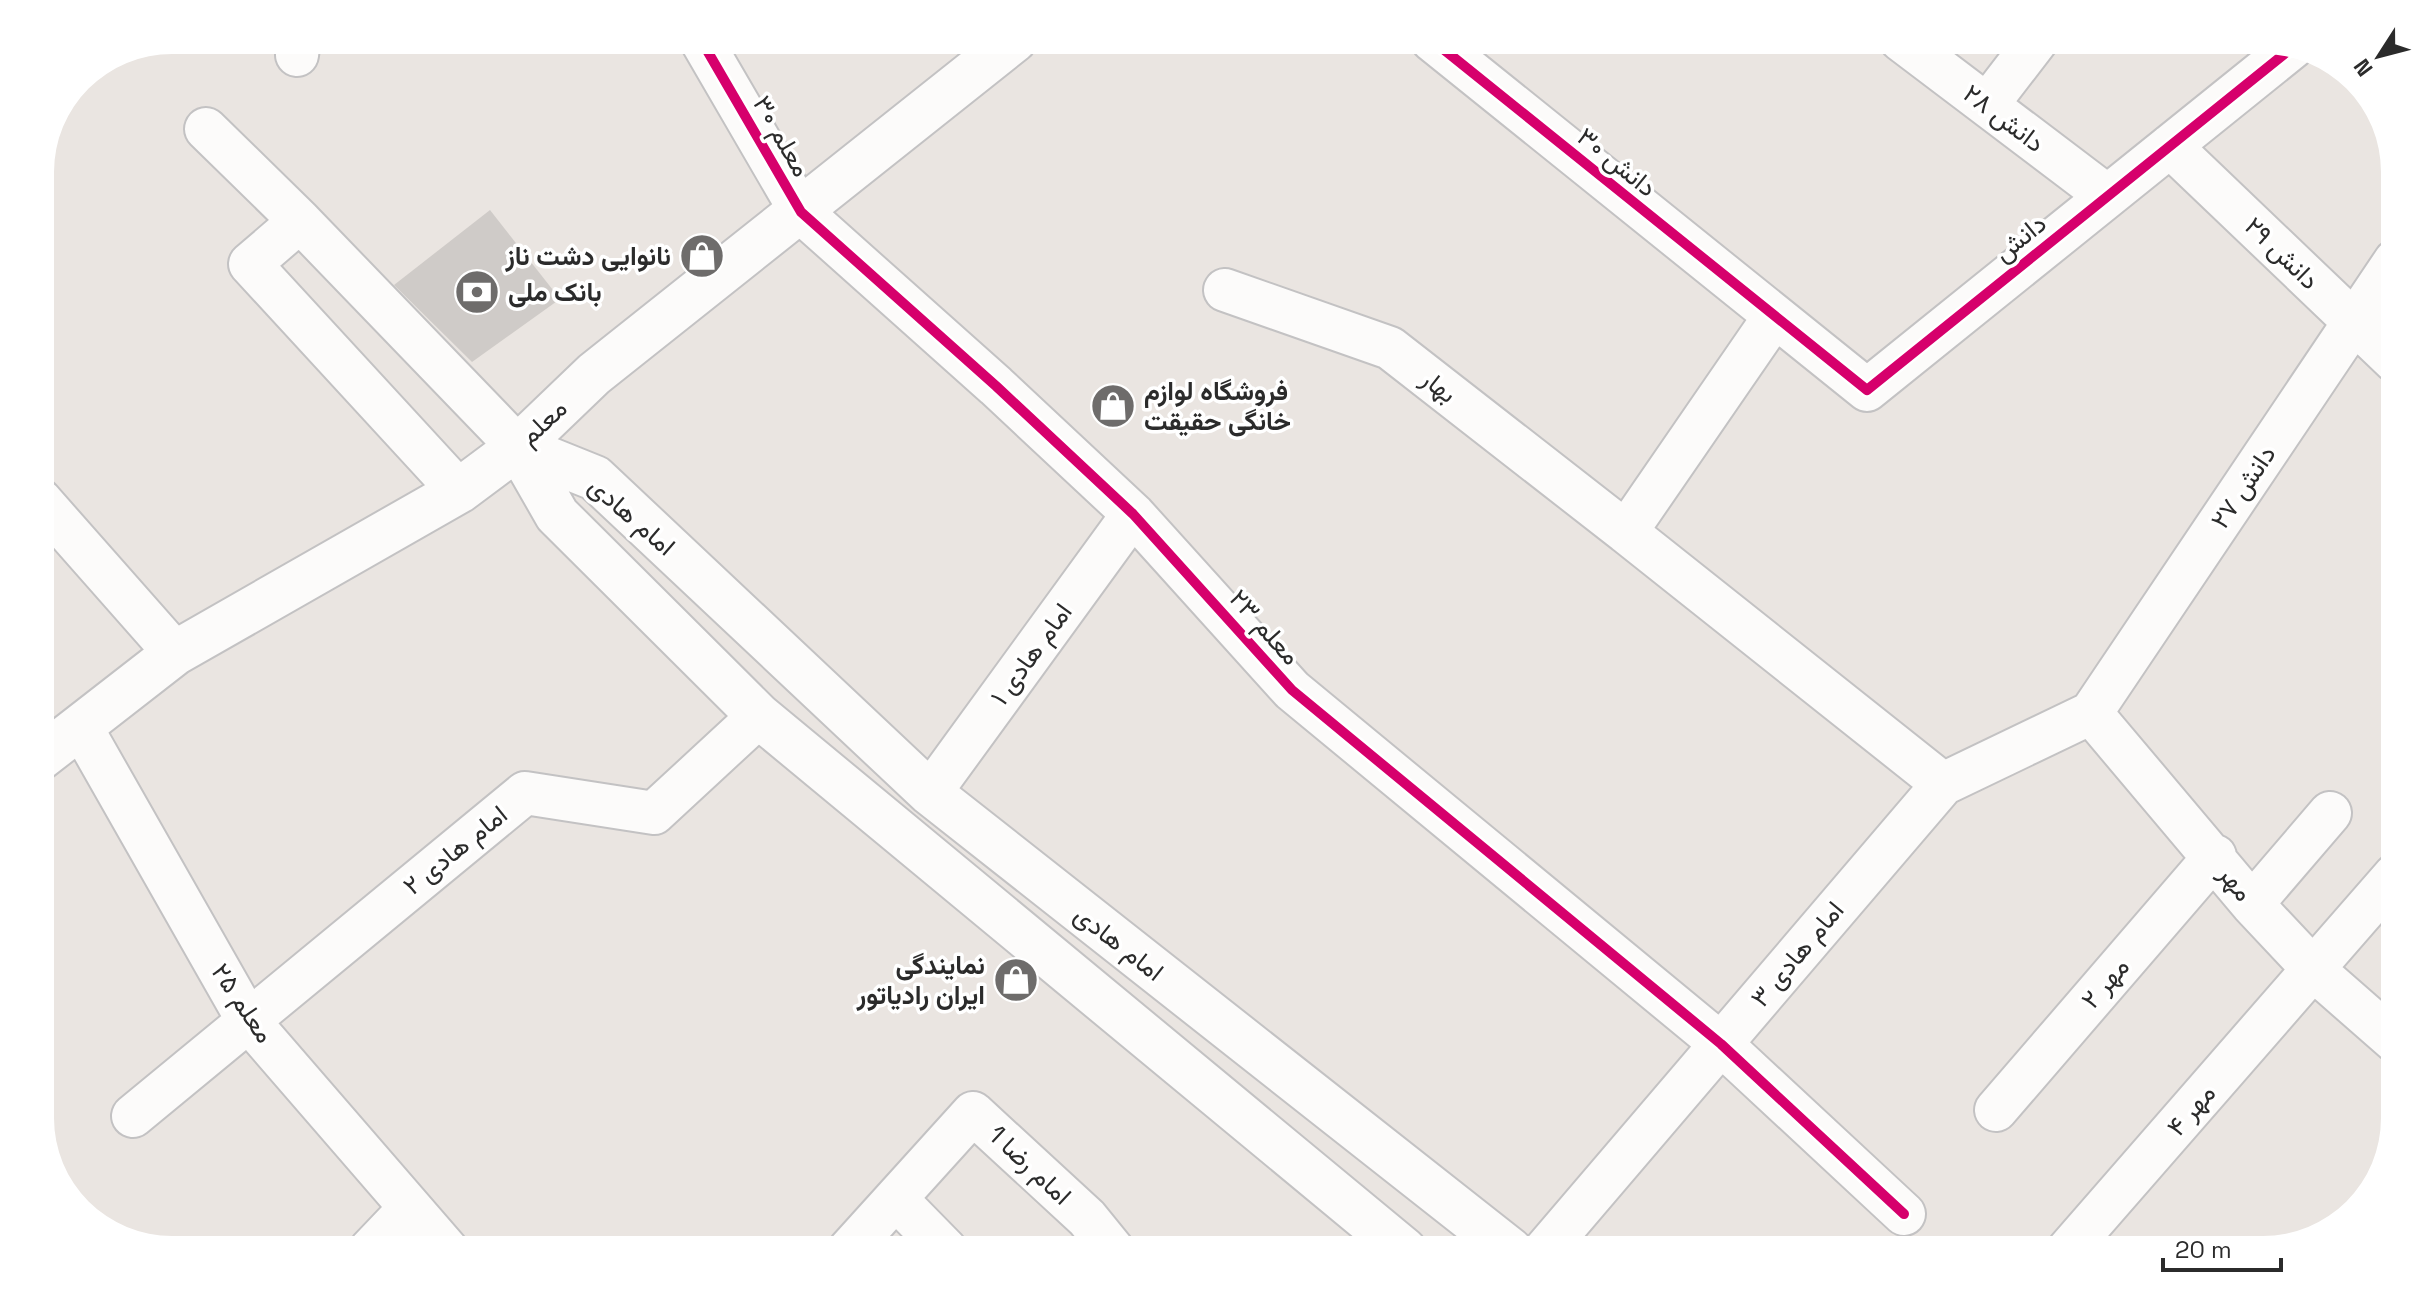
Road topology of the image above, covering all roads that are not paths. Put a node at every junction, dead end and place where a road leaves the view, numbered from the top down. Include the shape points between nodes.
1 (709, 54) edge
2 (997, 54) edge
3 (1449, 54) edge
4 (1920, 54) edge
5 (2026, 54) edge
6 (2282, 56) edge
7 (1987, 105) junction
8 (206, 129) dead end
9 (2170, 146) junction
10 (2107, 196) junction
11 (801, 212) junction
12 (300, 221) junction
13 (2381, 281) edge
14 (1225, 290) dead end
15 (1774, 317) junction
16 (2354, 321) junction
17 (2381, 347) edge
18 (518, 447) junction
19 (459, 491) junction
20 (1133, 514) junction
21 (54, 516) edge
22 (1626, 532) junction
23 (175, 653) junction
24 (2091, 713) junction
25 (759, 716) junction
26 (54, 744) edge
27 (54, 749) edge
28 (1943, 784) junction
29 (930, 793) junction
30 (2330, 813) dead end
31 (2215, 856) junction
32 (2381, 891) edge
33 (2252, 904) junction
34 (2314, 970) junction
35 (247, 1019) junction
36 (2381, 1029) edge
37 (1721, 1044) junction
38 (1996, 1110) dead end
39 (133, 1116) dead end
40 (896, 1199) junction
41 (410, 1208) junction
42 (1904, 1214) dead end
43 (383, 1236) edge
44 (435, 1236) edge
45 (862, 1236) edge
46 (932, 1236) edge
47 (1102, 1236) edge
48 (1387, 1236) edge
49 (1492, 1236) edge
50 (1557, 1236) edge
51 (2080, 1236) edge

1 - 11 street, معلم ۳۰
2 - 11 main road, معلم
3 - 15 street, دانش ۳۰
4 - 7 street, دانش ۲۸
5 - 7 street
6 - 9 street, دانش
7 - 10 street, دانش ۲۸
8 - 12 street
9 - 10 street, دانش
9 - 16 street, دانش ٢٩
10 - 15 street, دانش via 1867,390
11 - 18 main road, معلم via 594,374
11 - 20 street, معلم ۲۳
12 - 18 street
12 - 19 street via 250,264
13 - 16 street, دانش ۲۷
14 - 22 street, بهار via 1390,348
15 - 22 street
16 - 17 street, دانش ٢٩
16 - 24 street, دانش ۲۷
18 - 19 main road, معلم
18 - 25 main road, امام هادی via 557,515
18 - 29 main road, امام هادی via 595,478
19 - 23 main road, معلم
20 - 29 street, امام هادی ١
20 - 37 street, معلم ۲۳ via 1292,690
21 - 23 street
22 - 28 street
23 - 26 main road, معلم
24 - 28 street, امام هادی ٣
24 - 31 street, مهر
25 - 35 street, امام هادی ٢ via 654,813 525,793
25 - 48 main road, امام هادی
27 - 35 street, معلم ۲۵
28 - 37 street, امام هادی ٣
29 - 49 main road, امام هادی
30 - 33 street
31 - 33 street, مهر
31 - 38 street, مهر ۲
32 - 34 street, مهر ۴
33 - 34 street, مهر
34 - 36 street, مهر
34 - 51 street, مهر ۴
35 - 39 street
35 - 41 street, معلم ۲۵
37 - 42 street, معلم ۲۳
37 - 50 street, امام هادی ٣
40 - 45 street, امام رضا 1
40 - 46 street
40 - 47 street, امام رضا 1 via 973,1113
41 - 43 street
41 - 44 street, معلم ۲۵

